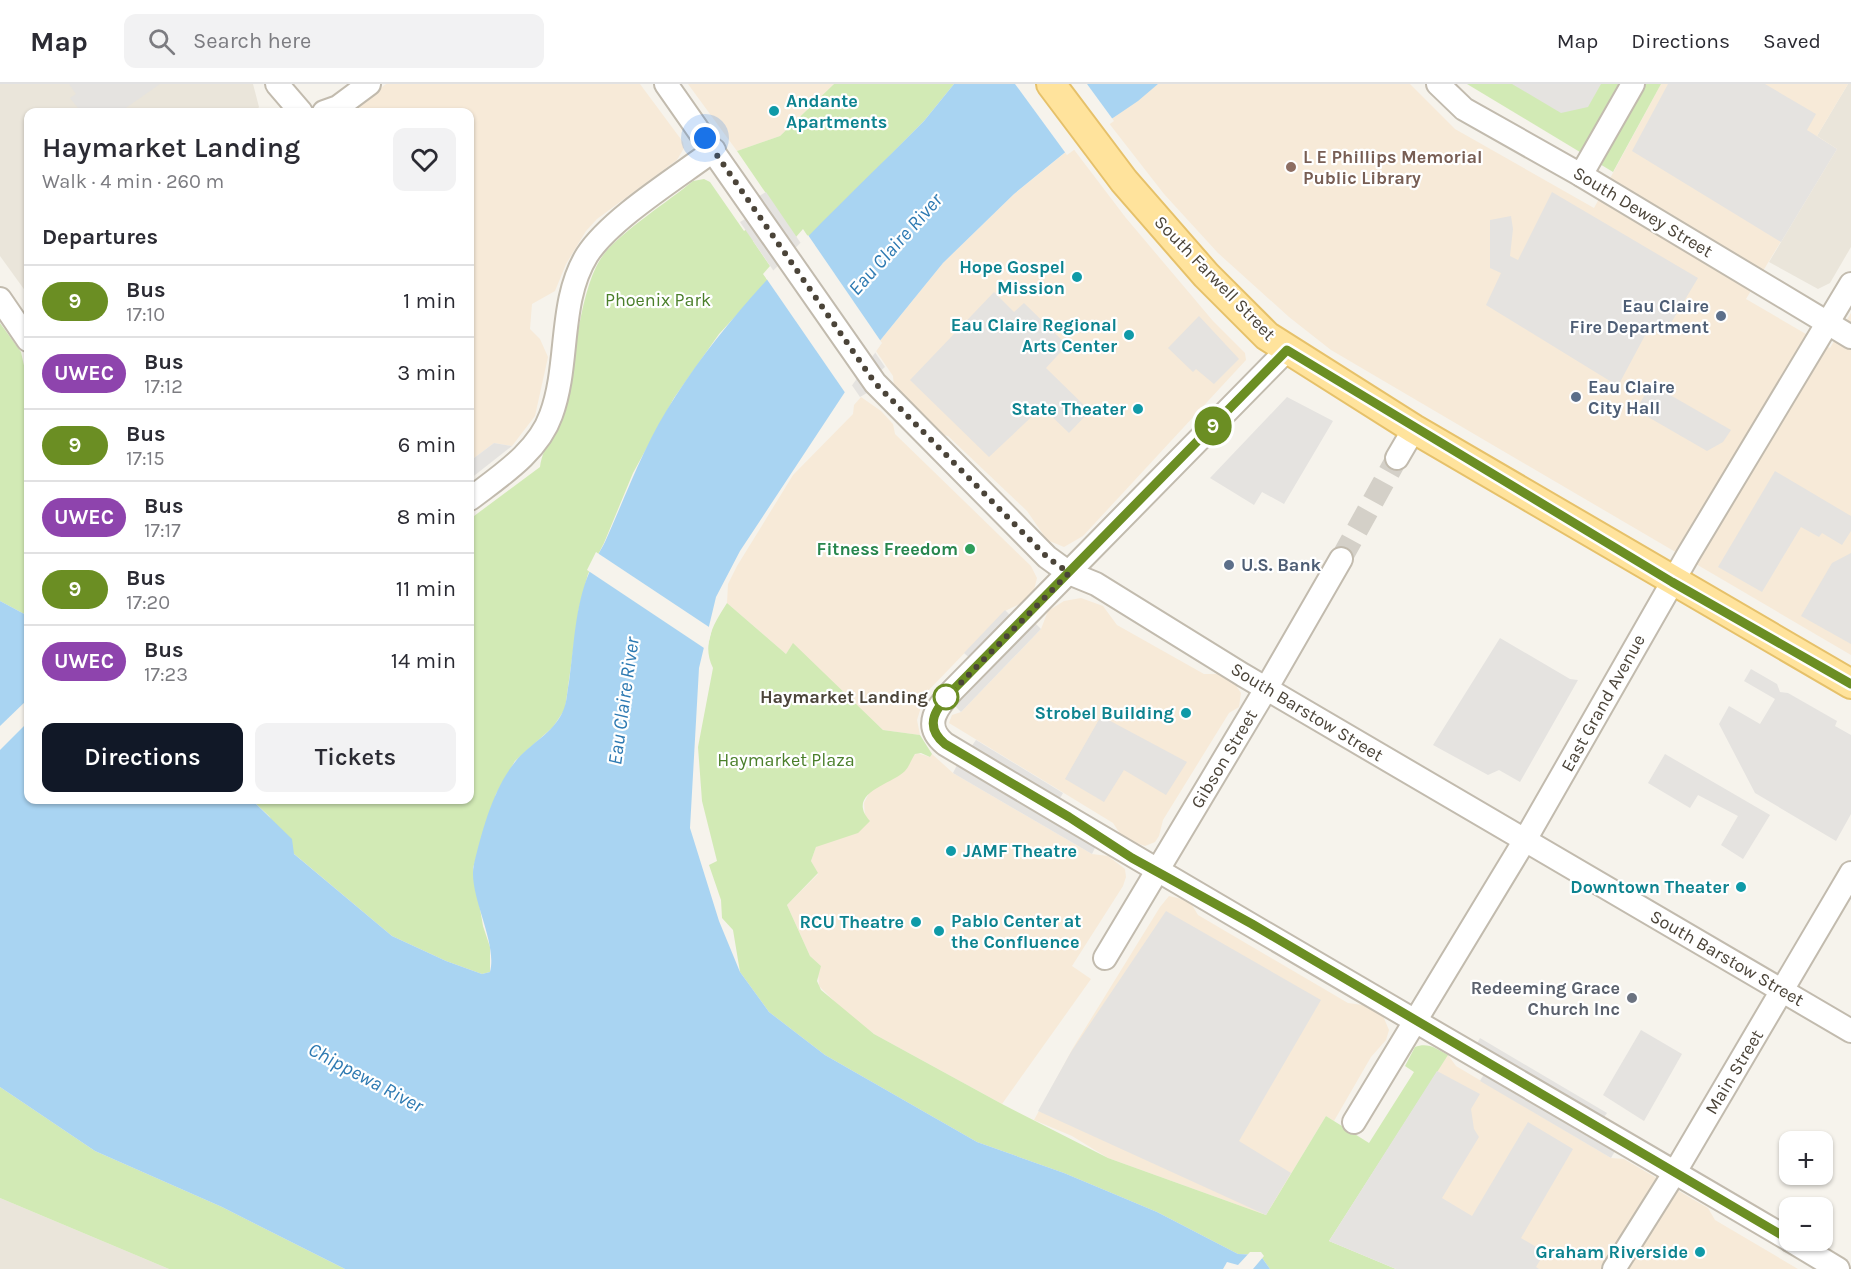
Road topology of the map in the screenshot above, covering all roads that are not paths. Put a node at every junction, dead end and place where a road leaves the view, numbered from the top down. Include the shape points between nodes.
1 (277, 84) edge
2 (369, 84) edge
3 (666, 84) edge
4 (1051, 84) edge
5 (1438, 84) edge
6 (1633, 84) edge
7 (298, 108) edge
8 (335, 108) edge
9 (714, 150) junction
10 (1581, 175) junction
11 (1851, 284) edge
12 (0, 299) edge
13 (1828, 323) junction
14 (24, 334) edge
15 (1851, 337) edge
16 (1287, 350) junction
17 (1414, 429) junction
18 (1397, 458) tunnel mouth
19 (474, 496) edge
20 (1341, 559) tunnel mouth
21 (1069, 573) junction
22 (1672, 582) junction
23 (1851, 684) edge
24 (1266, 689) junction
25 (1525, 840) junction
26 (1156, 870) junction
27 (1851, 873) edge
28 (1105, 958) dead end
29 (1782, 991) junction
30 (1414, 1020) junction
31 (1851, 1031) edge
32 (1354, 1122) dead end
33 (1675, 1172) junction
34 (1779, 1233) edge
35 (1808, 1251) edge
36 (1614, 1269) edge
37 (1838, 1269) edge

1 - 7 street
2 - 8 street
3 - 9 street, South Barstow Street
4 - 16 main road, South Farwell Street via 1104,155 1206,275 1267,336
5 - 10 street, South Dewey Street via 1464,109
6 - 10 street
9 - 19 street via 618,222 588,254 574,287 551,416 537,440 513,466
9 - 21 street, South Barstow Street via 875,383 1047,557
10 - 13 street, South Dewey Street
11 - 13 street, East Grand Avenue
12 - 14 street
13 - 15 street, South Dewey Street
13 - 22 street, East Grand Avenue
16 - 17 main road, South Farwell Street
16 - 21 street
17 - 18 street
17 - 22 main road, South Farwell Street
20 - 24 street, Gibson Street
21 - 24 street, South Barstow Street via 1096,584
21 - 26 street via 940,704 933,730 945,744
22 - 23 main road, South Farwell Street
22 - 25 street, East Grand Avenue
24 - 25 street, South Barstow Street
24 - 26 street, Gibson Street
25 - 29 street, South Barstow Street
25 - 30 street, East Grand Avenue
26 - 28 street, Gibson Street
26 - 30 street
27 - 29 street, Main Street
29 - 31 street, South Barstow Street
29 - 33 street, Main Street
30 - 32 street, East Grand Avenue
30 - 33 street
33 - 34 street
33 - 36 street, Main Street
35 - 37 street

